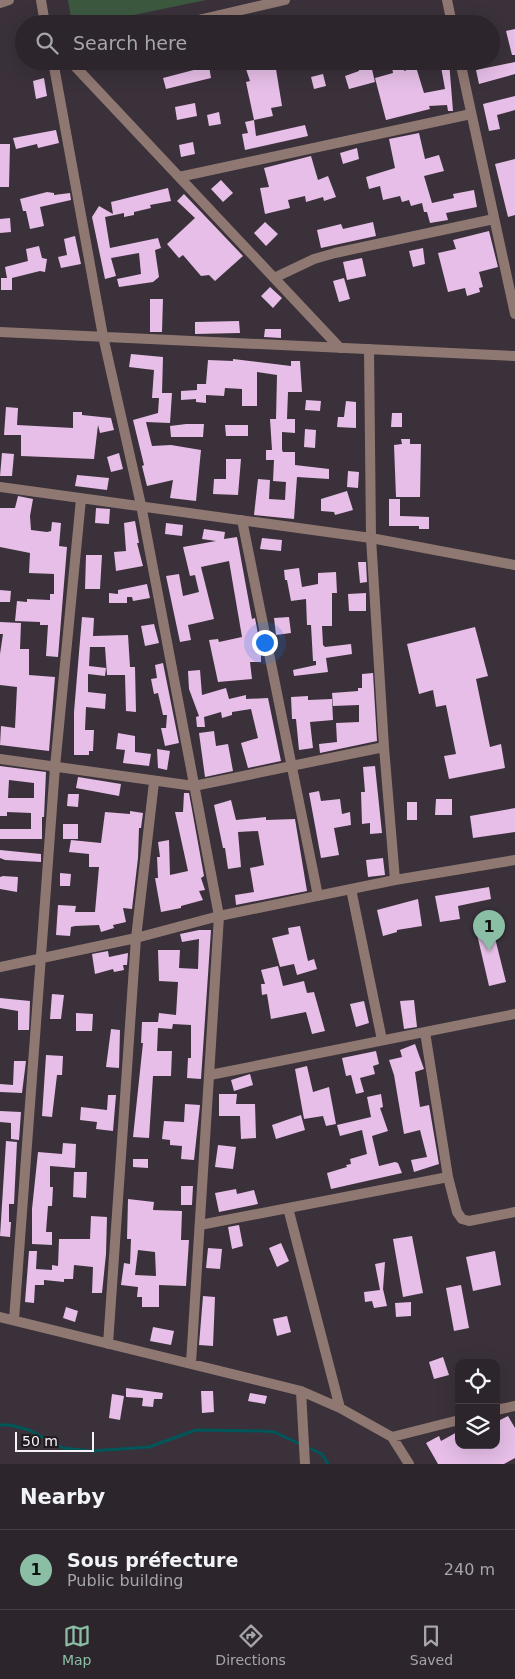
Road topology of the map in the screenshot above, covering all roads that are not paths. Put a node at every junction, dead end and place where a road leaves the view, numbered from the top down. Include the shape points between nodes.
1 (9, 0) edge
2 (41, 0) edge
3 (286, 0) edge
4 (447, 0) edge
5 (0, 3) edge
6 (44, 15) edge
7 (220, 15) edge
8 (450, 15) edge
9 (55, 70) edge
10 (78, 70) edge
11 (462, 70) edge
12 (471, 114) junction
13 (179, 178) junction
14 (494, 219) junction
15 (274, 278) junction
16 (515, 314) edge
17 (0, 332) edge
18 (103, 336) junction
19 (340, 348) junction
20 (369, 349) junction
21 (515, 356) edge
22 (0, 487) edge
23 (81, 499) junction
24 (141, 505) junction
25 (242, 520) junction
26 (371, 538) junction
27 (515, 565) edge
28 (384, 747) junction
29 (0, 759) edge
30 (291, 766) junction
31 (55, 767) junction
32 (154, 782) junction
33 (194, 786) junction
34 (515, 860) edge
35 (395, 880) junction
36 (351, 889) junction
37 (318, 896) junction
38 (219, 916) junction
39 (136, 938) junction
40 (39, 959) junction
41 (0, 967) edge
42 (515, 1014) edge
43 (425, 1032) junction
44 (382, 1040) junction
45 (210, 1075) junction
46 (448, 1177) junction
47 (288, 1208) junction
48 (515, 1212) edge
49 (200, 1224) junction
50 (0, 1317) edge
51 (14, 1320) junction
52 (108, 1344) junction
53 (191, 1363) junction
54 (301, 1391) junction
55 (515, 1406) edge
56 (340, 1408) junction
57 (500, 1409) edge
58 (455, 1421) edge
59 (392, 1437) junction
60 (305, 1464) edge
61 (409, 1464) edge

1 - 5 street
2 - 6 street
3 - 7 street
4 - 8 street
9 - 18 street
10 - 13 street
11 - 12 street
12 - 13 street
12 - 14 street
13 - 15 street
14 - 15 street via 335,253
14 - 16 street
15 - 19 street
17 - 18 street
18 - 19 street
18 - 24 street
19 - 20 street
20 - 21 street
20 - 26 street
22 - 23 street
23 - 24 street
23 - 31 street
24 - 25 street
24 - 33 street
25 - 26 street
25 - 30 street
26 - 27 street
26 - 28 street
28 - 30 street
28 - 35 street
29 - 31 street
30 - 33 street
30 - 37 street
31 - 32 street
31 - 40 street
32 - 33 street
32 - 39 street
33 - 38 street
34 - 35 street
35 - 36 street
36 - 37 street
36 - 44 street
37 - 38 street
38 - 39 street
38 - 45 street
39 - 40 street
39 - 52 street
40 - 41 street
40 - 51 street
42 - 43 street
43 - 44 street
43 - 46 street
44 - 45 street
45 - 49 street
46 - 47 street
46 - 48 street via 457,1212 462,1219 469,1221
47 - 49 street
47 - 56 street
49 - 53 street
50 - 51 street
51 - 52 street
52 - 53 street
53 - 54 street
54 - 56 street
54 - 60 street
55 - 57 street
56 - 59 street
58 - 59 street
59 - 61 street

